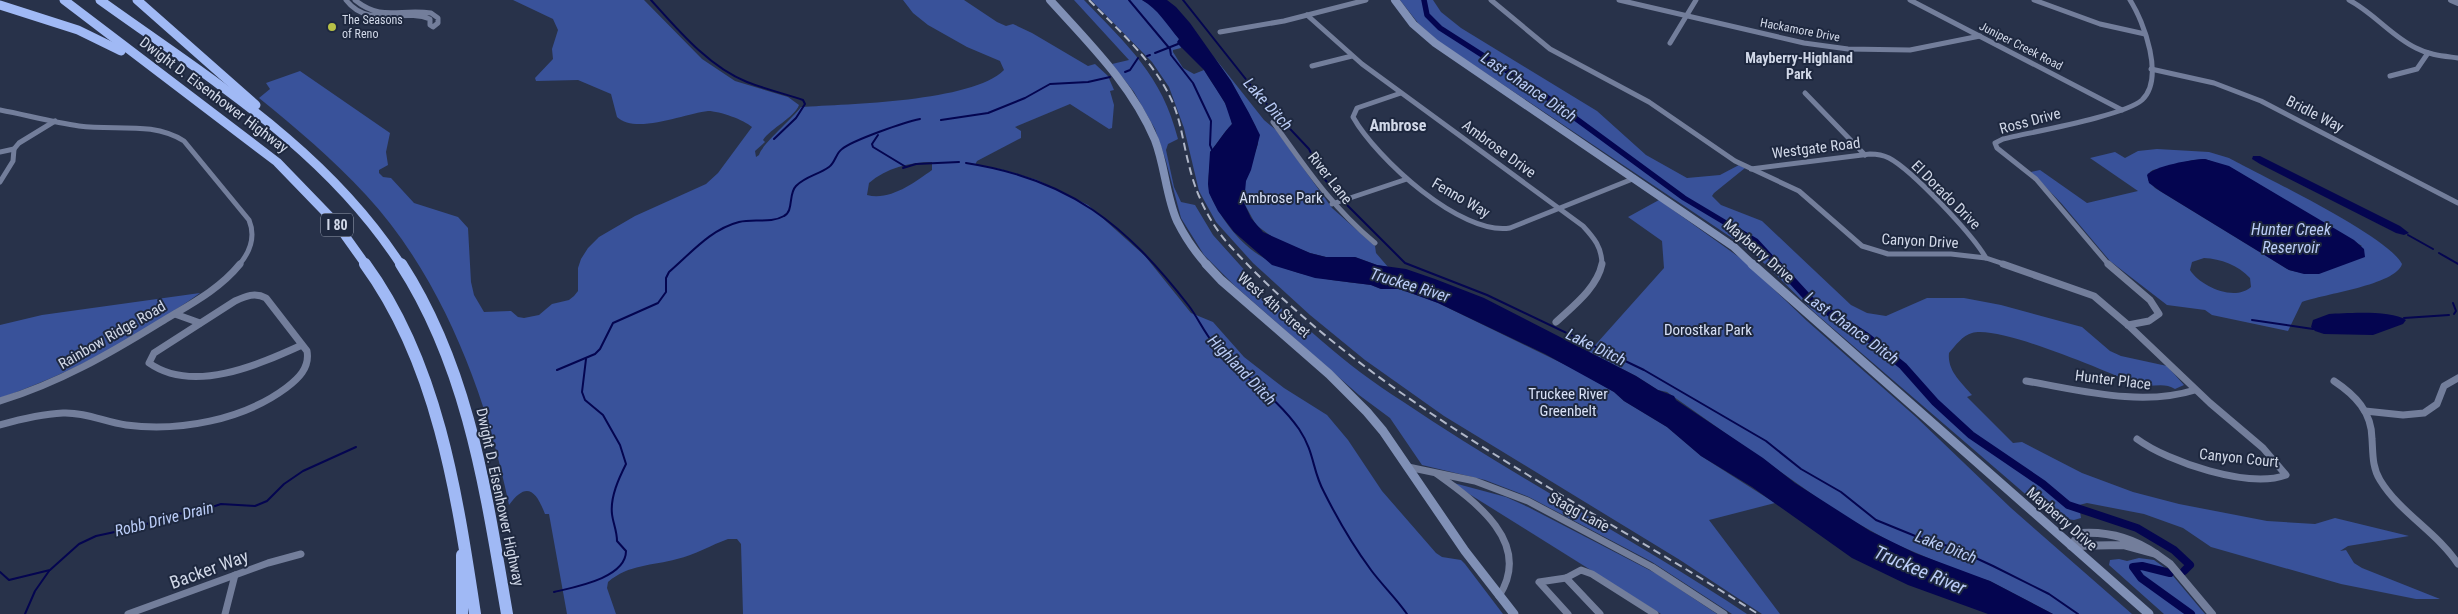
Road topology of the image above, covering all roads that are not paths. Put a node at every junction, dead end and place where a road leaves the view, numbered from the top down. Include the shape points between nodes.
1 (64, 0) edge
2 (100, 0) edge
3 (137, 0) edge
4 (346, 0) edge
5 (355, 0) edge
6 (1050, 0) edge
7 (1366, 0) edge
8 (1395, 0) edge
9 (1491, 0) edge
10 (1619, 0) edge
11 (1696, 0) edge
12 (1910, 0) edge
13 (2034, 0) edge
14 (2130, 0) edge
15 (2350, 0) edge
16 (2451, 0) edge
17 (2458, 3) edge
18 (0, 5) edge
19 (1306, 15) junction
20 (1688, 16) junction
21 (1220, 32) dead end
22 (2145, 34) junction
23 (1980, 36) junction
24 (1670, 43) dead end
25 (2428, 52) junction
26 (1352, 56) junction
27 (2458, 58) edge
28 (147, 64) junction
29 (1312, 66) dead end
30 (2151, 69) junction
31 (2390, 76) dead end
32 (1401, 93) junction
33 (1805, 93) dead end
34 (0, 110) edge
35 (2122, 110) junction
36 (55, 121) junction
37 (1273, 122) dead end
38 (14, 150) junction
39 (0, 152) edge
40 (1865, 154) junction
41 (1883, 156) joint
42 (1751, 168) junction
43 (1635, 178) junction
44 (1407, 179) junction
45 (0, 182) edge
46 (337, 183) junction
47 (1336, 203) junction
48 (2458, 203) edge
49 (1559, 209) junction
50 (1375, 243) dead end
51 (1986, 258) junction
52 (175, 314) junction
53 (1556, 322) dead end
54 (200, 323) junction
55 (2128, 325) junction
56 (302, 345) junction
57 (2458, 378) edge
58 (2026, 381) dead end
59 (2334, 381) dead end
60 (2195, 390) junction
61 (0, 401) edge
62 (2365, 411) junction
63 (0, 425) edge
64 (2137, 439) dead end
65 (1408, 467) junction
66 (1435, 472) junction
67 (2285, 477) joint
68 (463, 531) junction
69 (2071, 546) junction
70 (301, 554) dead end
71 (2157, 554) junction
72 (2458, 564) edge
73 (235, 575) junction
74 (1566, 578) junction
75 (1499, 596) junction
76 (128, 614) edge
77 (225, 614) edge
78 (462, 614) edge
79 (475, 614) edge
80 (507, 614) edge
81 (1514, 614) edge
82 (1568, 614) edge
83 (1600, 614) edge
84 (1655, 614) edge
85 (1724, 614) edge
86 (2148, 614) edge
87 (2212, 614) edge

1 - 28 highway, Dwight D. Eisenhower Highway / I 80
2 - 46 highway, Dwight D. Eisenhower Highway / I 80 via 260,115
3 - 46 highway via 315,155 334,173
4 - 5 street via 350,6 373,18 421,16 430,19 432,27 438,23 438,18 432,13 381,15
6 - 65 main road, West 4th Street via 1117,76 1141,110 1155,141 1177,220 1194,250 1222,280 1349,392 1383,431
7 - 19 street
8 - 43 main road, Mayberry Drive via 1427,37
9 - 42 street, Canyon Drive via 1550,49 1649,102 1709,144
10 - 20 street, Hackamore Drive
11 - 20 street
12 - 23 street, Juniper Creek Road
13 - 22 street via 2100,24
14 - 22 street, Ross Drive via 2140,14
15 - 25 street via 2371,12 2410,44
16 - 17 street
18 - 28 highway via 78,30
19 - 21 street
19 - 26 street, Ambrose Drive
20 - 23 street, Hackamore Drive via 1804,43 1862,50 1923,49
20 - 24 street
22 - 30 street, Ross Drive
23 - 35 street, Juniper Creek Road
25 - 27 street
25 - 31 street via 2417,69
26 - 29 street
26 - 32 street, Ambrose Drive
28 - 68 highway, Dwight D. Eisenhower Highway / I 80 via 272,157 311,195 359,255 389,300 420,364 441,429
30 - 35 street, Ross Drive via 2151,85 2145,97
30 - 48 street, Bridle Way via 2214,84 2261,100
32 - 44 street, Fenno Way via 1361,106 1354,117 1368,141
32 - 49 street, Ambrose Drive
33 - 40 street
34 - 36 street, Rainbow Ridge Road
35 - 55 street, Ross Drive via 2003,139 1995,144 2036,179 2108,264 2155,305 2159,314 2157,318
36 - 38 street via 23,138
36 - 52 street, Rainbow Ridge Road via 90,127 157,129 173,134 184,141 251,225 253,238 248,252 228,276
37 - 47 street, River Lane
38 - 39 street
38 - 45 street via 14,161
40 - 41 street, Westgate Road
40 - 42 street, Westgate Road
41 - 51 street, El Dorado Drive via 1898,165 1951,217 1982,249
42 - 51 street, Canyon Drive via 1805,196 1851,238 1868,249 1895,255 1951,254
43 - 49 street, Fenno Way
43 - 69 main road, Mayberry Drive via 1748,258
44 - 47 street
44 - 49 street, Fenno Way via 1452,210 1491,229 1510,228
46 - 80 highway, Dwight D. Eisenhower Highway / I 80 via 360,208 402,267 447,353 477,448
47 - 50 street, River Lane
49 - 53 street, Ambrose Drive via 1594,237 1601,247 1603,264 1596,280
51 - 55 street, Canyon Drive via 2088,293
52 - 54 street
52 - 61 street, Rainbow Ridge Road via 77,372
54 - 56 street via 235,301 252,294 260,295 266,298
54 - 56 street via 154,353 149,359 151,365 171,374 204,375 259,364
55 - 60 street, Canyon Drive
56 - 63 street via 308,354 307,364 289,385 265,401 221,416 185,424 151,426 64,413
57 - 62 street via 2444,386 2438,403 2430,410 2407,415
58 - 60 street, Hunter Place via 2151,398 2174,397
59 - 62 street
60 - 67 street, Canyon Drive via 2268,452
62 - 72 street via 2371,424 2372,462 2380,480 2443,544
64 - 67 street, Canyon Court via 2157,453 2196,469 2268,478
65 - 66 street, Stagg Lane
65 - 75 main road, West 4th Street
66 - 75 street via 1478,507 1509,551 1509,576
66 - 85 street, Stagg Lane via 1489,485 1549,511 1652,567
68 - 78 highway
68 - 79 highway, Dwight D. Eisenhower Highway / I 80
69 - 71 street via 2115,543
69 - 71 street via 2080,533 2100,531 2129,537
69 - 86 main road, Mayberry Drive
70 - 73 street, Backer Way
71 - 87 street via 2175,569
73 - 76 street, Backer Way
73 - 77 street
74 - 82 street via 1539,582
74 - 83 street
74 - 84 street via 1575,572 1588,572
75 - 81 main road, West 4th Street

